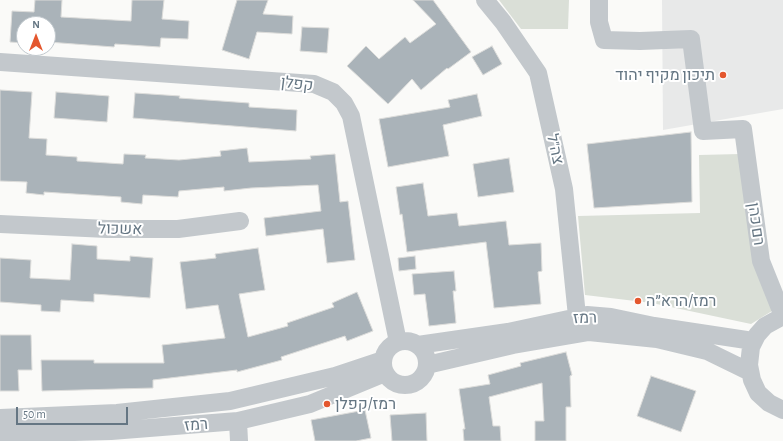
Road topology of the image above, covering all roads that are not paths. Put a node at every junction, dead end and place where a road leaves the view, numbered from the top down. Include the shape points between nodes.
1 (485, 0) edge
2 (599, 0) edge
3 (0, 62) edge
4 (240, 221) dead end
5 (0, 224) edge
6 (577, 316) junction
7 (783, 316) edge
8 (753, 341) junction
9 (398, 342) junction
10 (418, 345) junction
11 (427, 365) junction
12 (384, 367) junction
13 (750, 372) junction
14 (783, 410) edge
15 (0, 418) edge
16 (238, 421) junction
17 (0, 434) edge
18 (239, 441) edge

1 - 6 street, צה"ל via 538,73 564,189
2 - 7 street, רם כהן via 604,40 640,42 691,39 702,131 743,129 761,261
3 - 9 street, קפלן via 314,84 333,92 344,103 351,116
4 - 5 street, אשכול via 178,229
6 - 8 street, רמז via 611,317
6 - 10 street, רמז via 508,332
7 - 8 street via 765,326
8 - 13 street via 749,354
9 - 10 street via 405,341
9 - 12 street via 388,349
10 - 11 street via 426,357
11 - 12 street via 422,378 409,385 395,384
11 - 13 street, רמז via 513,345 589,332 657,339 707,351
12 - 15 street, רמז via 230,401 117,414
12 - 16 street, רמז via 310,404
13 - 14 street via 758,392 769,404
16 - 17 street, רמז via 111,431
16 - 18 street

